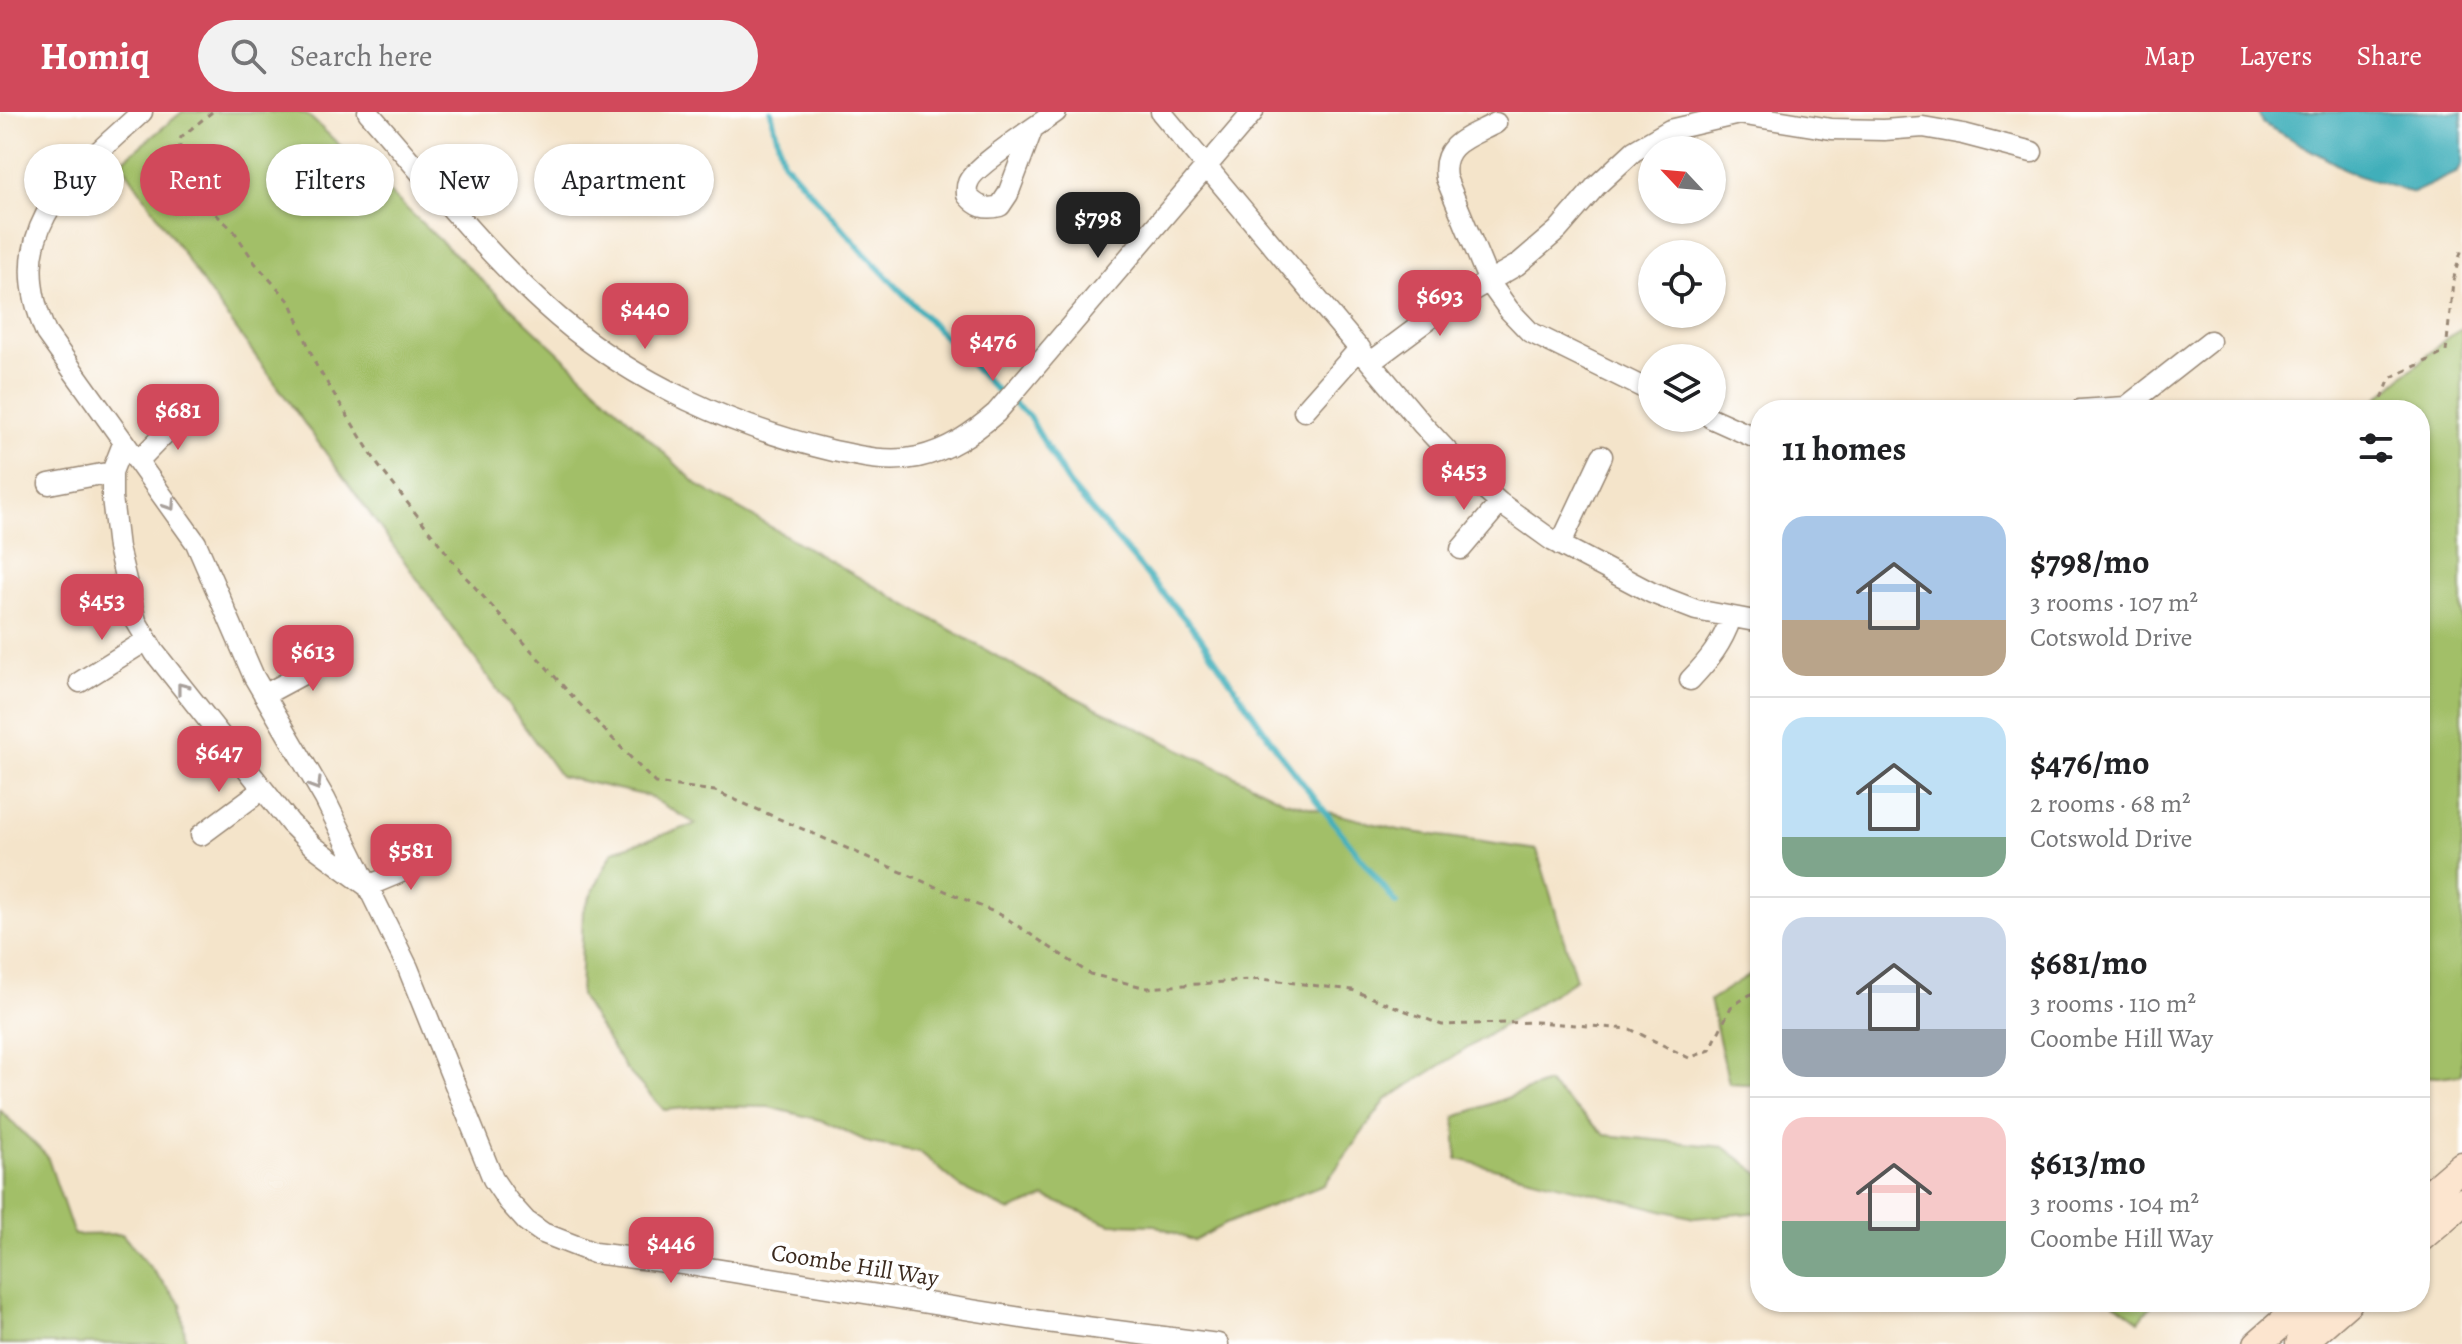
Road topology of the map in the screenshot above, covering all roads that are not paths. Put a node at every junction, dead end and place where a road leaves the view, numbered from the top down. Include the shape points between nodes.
1 (142, 112) edge
2 (368, 112) edge
3 (1056, 112) edge
4 (1161, 112) edge
5 (1253, 112) edge
6 (1739, 113) edge
7 (1914, 120) edge
8 (1496, 123) dead end
9 (1032, 130) dead end
10 (2032, 152) dead end
11 (1207, 165) junction
12 (1489, 282) junction
13 (2210, 341) dead end
14 (1366, 355) junction
15 (1638, 385) edge
16 (2136, 400) edge
17 (1304, 411) dead end
18 (186, 412) dead end
19 (1726, 425) edge
20 (1750, 436) edge
21 (123, 444) junction
22 (1602, 456) dead end
23 (139, 460) junction
24 (112, 472) junction
25 (49, 484) dead end
26 (1500, 503) junction
27 (1560, 545) junction
28 (1461, 549) dead end
29 (1731, 618) junction
30 (1750, 621) edge
31 (147, 640) junction
32 (342, 653) dead end
33 (1690, 680) dead end
34 (80, 682) dead end
35 (264, 695) junction
36 (263, 789) junction
37 (332, 812) junction
38 (201, 835) dead end
39 (304, 837) junction
40 (437, 857) dead end
41 (368, 886) junction
42 (2462, 1166) edge
43 (2430, 1193) edge
44 (2462, 1202) edge
45 (2430, 1229) edge
46 (2295, 1312) edge
47 (2337, 1312) edge
48 (1218, 1344) edge
49 (2258, 1344) edge
50 (2300, 1344) edge

1 - 21 street, Coombe Hill Way via 56,194 33,247 31,269 34,303 46,333
2 - 11 street via 516,279 584,337 659,386 785,439 875,460 935,452 972,434 996,413
3 - 9 street
4 - 11 street
5 - 11 street
6 - 7 street via 1831,129 1884,130
6 - 12 street via 1670,130 1634,151 1558,230
7 - 10 street
8 - 12 street via 1454,145 1444,164
11 - 14 street
12 - 14 street
12 - 15 street via 1530,332
13 - 16 street
14 - 17 street
14 - 26 street via 1423,425
18 - 23 street
19 - 20 street
21 - 23 street, Coombe Hill Way
21 - 24 street, Coombe Hill Way
22 - 27 street
23 -> 35 street, Coombe Hill Way via 196,543
24 - 25 street
24 - 31 street, Coombe Hill Way via 123,572 136,621
26 - 27 street
26 - 28 street
27 - 29 street via 1652,593
29 - 30 street
29 - 33 street via 1714,655
31 - 34 street
36 -> 31 street, Coombe Hill Way
32 - 35 street
35 -> 37 street, Coombe Hill Way
36 - 38 street
36 - 39 street, Coombe Hill Way
37 - 39 street via 322,828
37 - 41 street, Coombe Hill Way
39 - 41 street, Coombe Hill Way
40 - 41 street
41 - 48 street, Coombe Hill Way via 408,968 493,1179 526,1221 543,1233 594,1253
42 - 43 main road
44 - 45 main road
46 - 49 main road
47 - 50 main road

